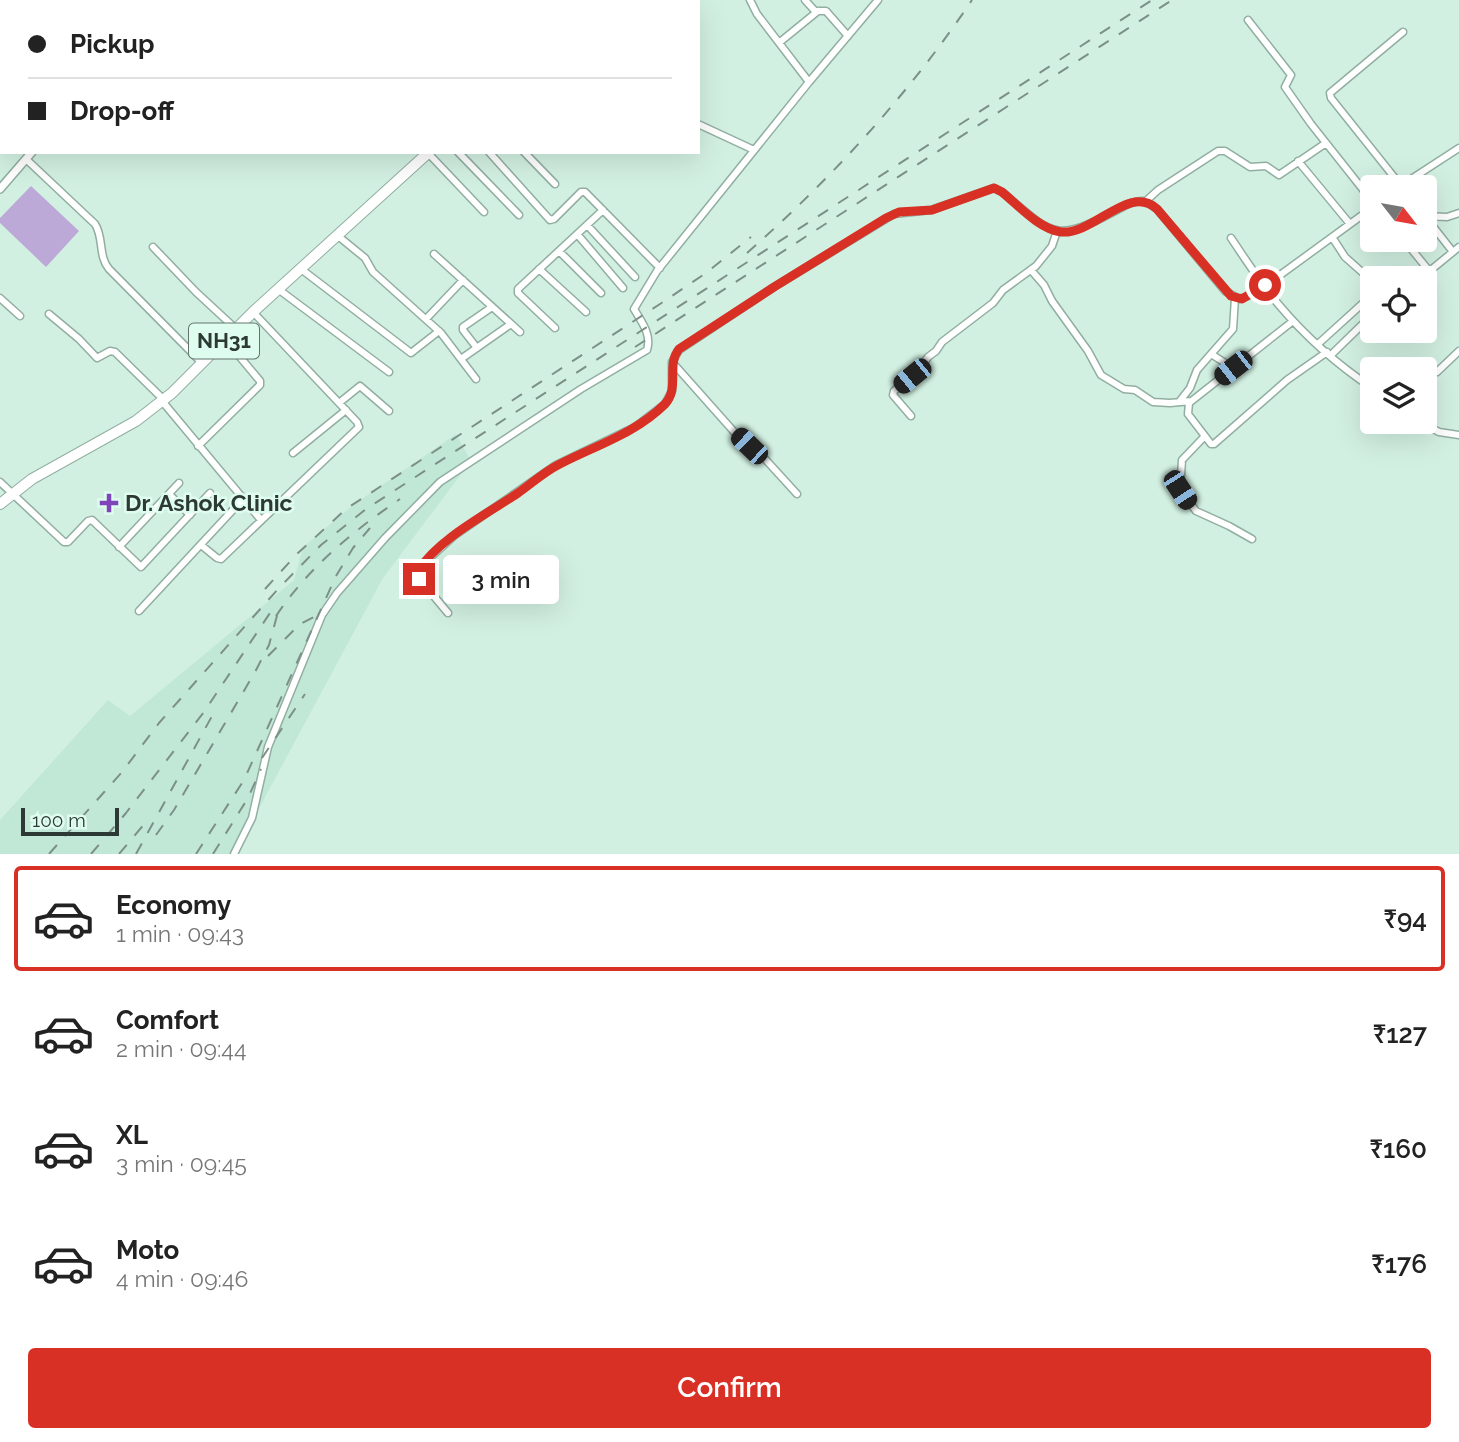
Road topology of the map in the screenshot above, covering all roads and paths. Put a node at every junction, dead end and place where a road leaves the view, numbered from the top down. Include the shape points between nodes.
1 (805, 0) edge
2 (878, 0) edge
3 (751, 1) edge
4 (818, 11) junction
5 (1248, 20) dead end
6 (1403, 32) dead end
7 (848, 36) junction
8 (780, 42) junction
9 (809, 82) junction
10 (700, 125) edge
11 (1326, 143) junction
12 (1459, 148) edge
13 (754, 150) junction
14 (428, 154) edge
15 (430, 154) edge
16 (460, 154) edge
17 (491, 154) edge
18 (526, 154) edge
19 (29, 155) edge
20 (1298, 161) junction
21 (1392, 175) edge
22 (1419, 175) edge
23 (555, 184) dead end
24 (1360, 186) edge
25 (0, 189) edge
26 (1146, 201) junction
27 (603, 210) junction
28 (484, 212) dead end
29 (1459, 213) edge
30 (519, 215) dead end
31 (1360, 217) edge
32 (1437, 217) edge
33 (1350, 224) junction
34 (587, 225) junction
35 (1437, 229) edge
36 (1057, 231) junction
37 (578, 234) junction
38 (338, 236) junction
39 (1332, 237) junction
40 (1231, 238) dead end
41 (153, 247) dead end
42 (1456, 250) edge
43 (559, 251) junction
44 (1414, 252) edge
45 (434, 254) dead end
46 (1425, 266) edge
47 (1437, 266) edge
48 (660, 268) junction
49 (301, 269) junction
50 (539, 269) junction
51 (1031, 270) junction
52 (1360, 270) edge
53 (635, 277) dead end
54 (463, 280) junction
55 (1265, 285) junction
56 (623, 288) dead end
57 (278, 289) junction
58 (601, 293) dead end
59 (0, 298) edge
60 (1235, 298) junction
61 (492, 306) junction
62 (1360, 306) edge
63 (253, 312) junction
64 (586, 312) dead end
65 (49, 314) dead end
66 (19, 316) dead end
67 (426, 319) junction
68 (1293, 321) junction
69 (511, 324) junction
70 (1360, 325) edge
71 (555, 328) dead end
72 (236, 329) junction
73 (439, 331) junction
74 (520, 332) dead end
75 (225, 339) junction
76 (1318, 344) junction
77 (477, 348) junction
78 (1211, 354) junction
79 (1329, 354) junction
80 (1458, 354) edge
81 (461, 359) junction
82 (672, 362) junction
83 (202, 363) junction
84 (1233, 368) junction
85 (389, 372) dead end
86 (1437, 372) edge
87 (476, 379) dead end
88 (1360, 379) edge
89 (163, 400) junction
90 (1191, 401) junction
91 (339, 402) junction
92 (1179, 402) junction
93 (346, 410) junction
94 (390, 411) dead end
95 (911, 416) dead end
96 (1437, 431) edge
97 (1459, 435) edge
98 (1204, 437) junction
99 (198, 446) junction
100 (293, 453) dead end
101 (0, 482) edge
102 (179, 482) dead end
103 (13, 493) junction
104 (210, 493) dead end
105 (169, 494) junction
106 (797, 494) dead end
107 (243, 499) junction
108 (0, 505) edge
109 (190, 515) junction
110 (261, 520) junction
111 (1252, 539) dead end
112 (201, 545) junction
113 (119, 547) junction
114 (139, 611) dead end
115 (448, 613) dead end
116 (234, 854) edge

1 - 4 street
2 - 7 street
3 - 8 street
4 - 7 street via 826,11
4 - 8 street
5 - 11 street via 1291,75 1285,87
6 - 21 street via 1330,93
7 - 9 street
8 - 9 street
9 - 13 street
10 - 13 street
11 - 20 street
11 - 24 street
12 - 22 street
13 - 48 street
14 - 38 highway, NH31
15 - 28 street
16 - 30 street
17 - 27 street via 550,220 582,191
18 - 23 street
19 - 25 street
19 - 83 street via 95,224 108,269
20 - 26 street via 1278,175 1266,166 1249,167 1220,150
20 - 33 street
26 - 36 street via 1130,203 1078,229
26 - 60 street
27 - 34 street
27 - 48 street
29 - 32 street
31 - 33 street
33 - 39 street
34 - 37 street
34 - 53 street
35 - 42 street
36 - 51 street via 1048,253
36 - 82 street via 994,188 932,210 899,212 682,347
37 - 43 street
37 - 56 street
38 - 49 highway, NH31
38 - 67 street
39 - 52 street
39 - 55 street
40 - 55 street
41 - 72 street
42 - 47 street
43 - 50 street
43 - 58 street
44 - 46 street
45 - 54 street
48 - 116 street via 634,309 647,333 647,350 440,482 331,600 268,747 252,818
49 - 57 highway, NH31
49 - 73 street via 411,353
50 - 64 street
50 - 71 street via 517,291
51 - 92 street via 1099,373 1153,402
51 - 95 street via 942,342 894,391 893,396
54 - 61 street
54 - 67 street
55 - 60 street via 1247,298
55 - 68 street
57 - 63 highway, NH31
57 - 85 street
59 - 66 street
60 - 78 street via 1233,330
61 - 69 street
61 - 77 street via 463,328
62 - 76 street
63 - 72 highway, NH31
63 - 91 street
65 - 89 street via 97,358 114,352
67 - 73 street
68 - 76 street
68 - 84 street
69 - 74 street
69 - 77 street
70 - 79 street
72 - 75 highway, NH31
73 - 81 street
75 - 83 highway, NH31
75 - 99 street via 260,385
76 - 79 street
77 - 81 street
78 - 84 street
78 - 92 street
79 - 88 street
79 - 98 street via 1287,380 1214,444
80 - 86 street
81 - 87 street
82 - 106 street
82 - 115 street via 672,391 660,408 635,427 548,471 455,535 422,565 417,576
83 - 89 highway, NH31
84 - 90 street
89 - 99 street
89 - 103 highway, NH31 via 136,421 51,466
90 - 92 street
90 - 98 street via 1188,414
91 - 93 street
91 - 94 street via 360,386
93 - 100 street
93 - 110 street via 358,428
96 - 97 street
98 - 111 street via 1181,462 1180,488 1196,511
99 - 107 street
101 - 103 street
102 - 105 street
103 - 108 highway, NH31
103 - 113 street via 64,542 92,520
104 - 109 street
105 - 109 street
105 - 113 street
107 - 110 street
107 - 112 street
109 - 113 street via 142,566
110 - 112 street via 221,559
112 - 114 street

